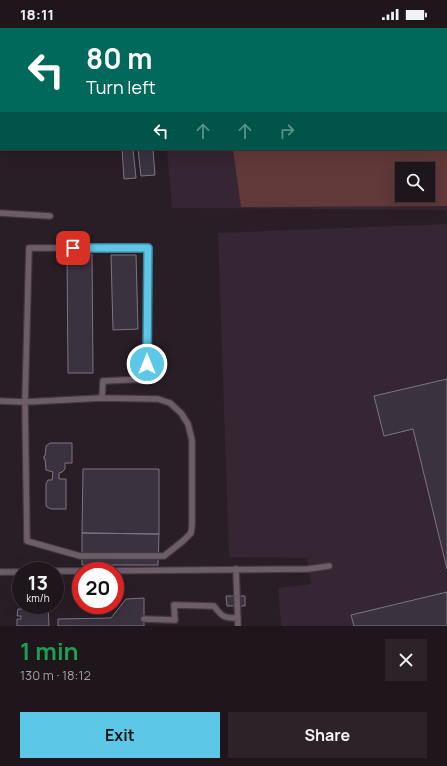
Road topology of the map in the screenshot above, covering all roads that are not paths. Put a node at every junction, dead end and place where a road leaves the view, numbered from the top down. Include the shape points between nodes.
1 (0, 213) edge
2 (50, 216) dead end
3 (102, 398) junction
4 (0, 401) edge
5 (25, 402) junction
6 (329, 566) dead end
7 (236, 569) junction
8 (124, 570) edge
9 (0, 572) edge
10 (12, 572) edge
11 (238, 618) junction
12 (144, 619) dead end
13 (238, 626) edge

1 - 2 lane
3 - 5 lane
3 - 5 lane via 102,381 147,379 148,248 29,248
3 - 5 lane via 158,399 170,403 188,424 192,440 191,533 164,556 80,556 27,541
4 - 5 lane
6 - 7 lane
7 - 8 lane
7 - 11 lane
9 - 10 lane
11 - 12 lane via 226,618 214,606 174,605 175,620
11 - 13 lane

